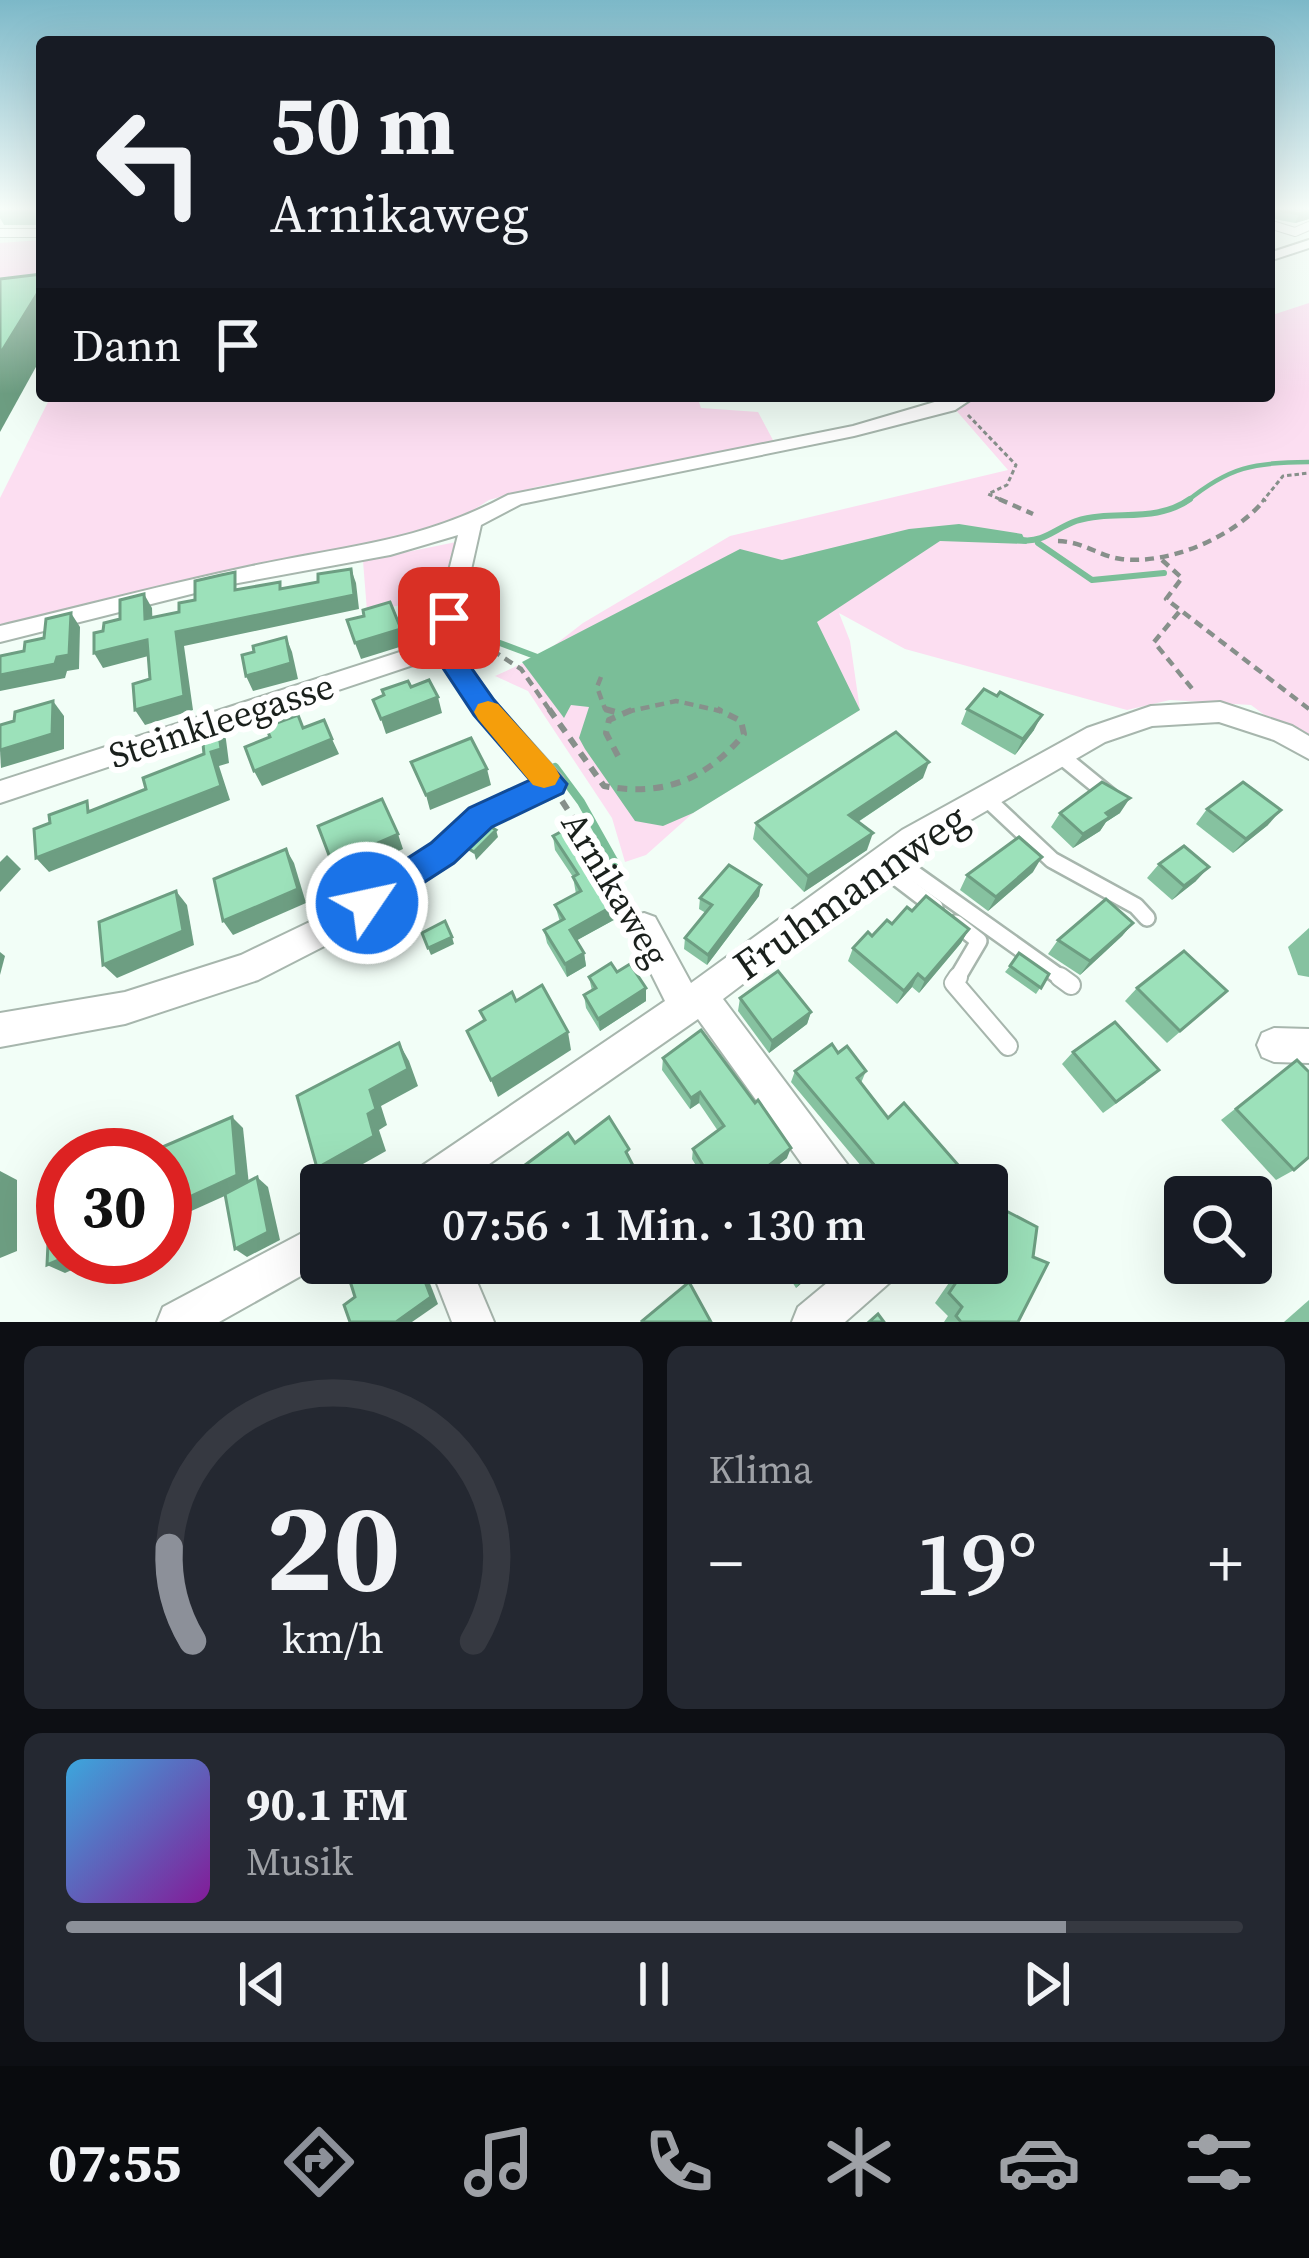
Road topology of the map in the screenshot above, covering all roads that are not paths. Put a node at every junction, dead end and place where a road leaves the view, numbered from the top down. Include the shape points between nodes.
1 (951, 402) edge
2 (471, 525) junction
3 (0, 634) edge
4 (442, 647) junction
5 (1309, 748) edge
6 (1060, 755) junction
7 (0, 792) edge
8 (986, 797) junction
9 (1114, 799) edge
10 (884, 860) junction
11 (1147, 918) dead end
12 (644, 927) road end
13 (1071, 986) dead end
14 (694, 1001) junction
15 (0, 1030) edge
16 (1008, 1046) dead end
17 (456, 1164) edge
18 (823, 1164) edge
19 (300, 1255) edge
20 (457, 1284) edge
21 (857, 1284) edge
22 (178, 1322) edge
23 (473, 1322) edge
24 (813, 1322) edge

1 - 2 street via 780,448 515,499
2 - 3 street via 424,543 263,570
2 - 4 street
4 - 7 street, Steinkleegasse
4 - 15 street, Arnikaweg via 552,784 481,817 443,853 329,928 247,969 125,1008
5 - 6 street, Fruhmannweg via 1220,712 1151,716
6 - 8 street, Fruhmannweg
6 - 9 lane
8 - 10 street, Fruhmannweg
8 - 11 lane via 1052,860
10 - 13 lane
10 - 14 street, Fruhmannweg
10 - 16 lane via 979,941 954,983
12 - 14 street, Arnikaweg
14 - 17 street, Fruhmannweg
14 - 18 street, Arnikaweg
19 - 22 street
20 - 23 street
21 - 24 street

